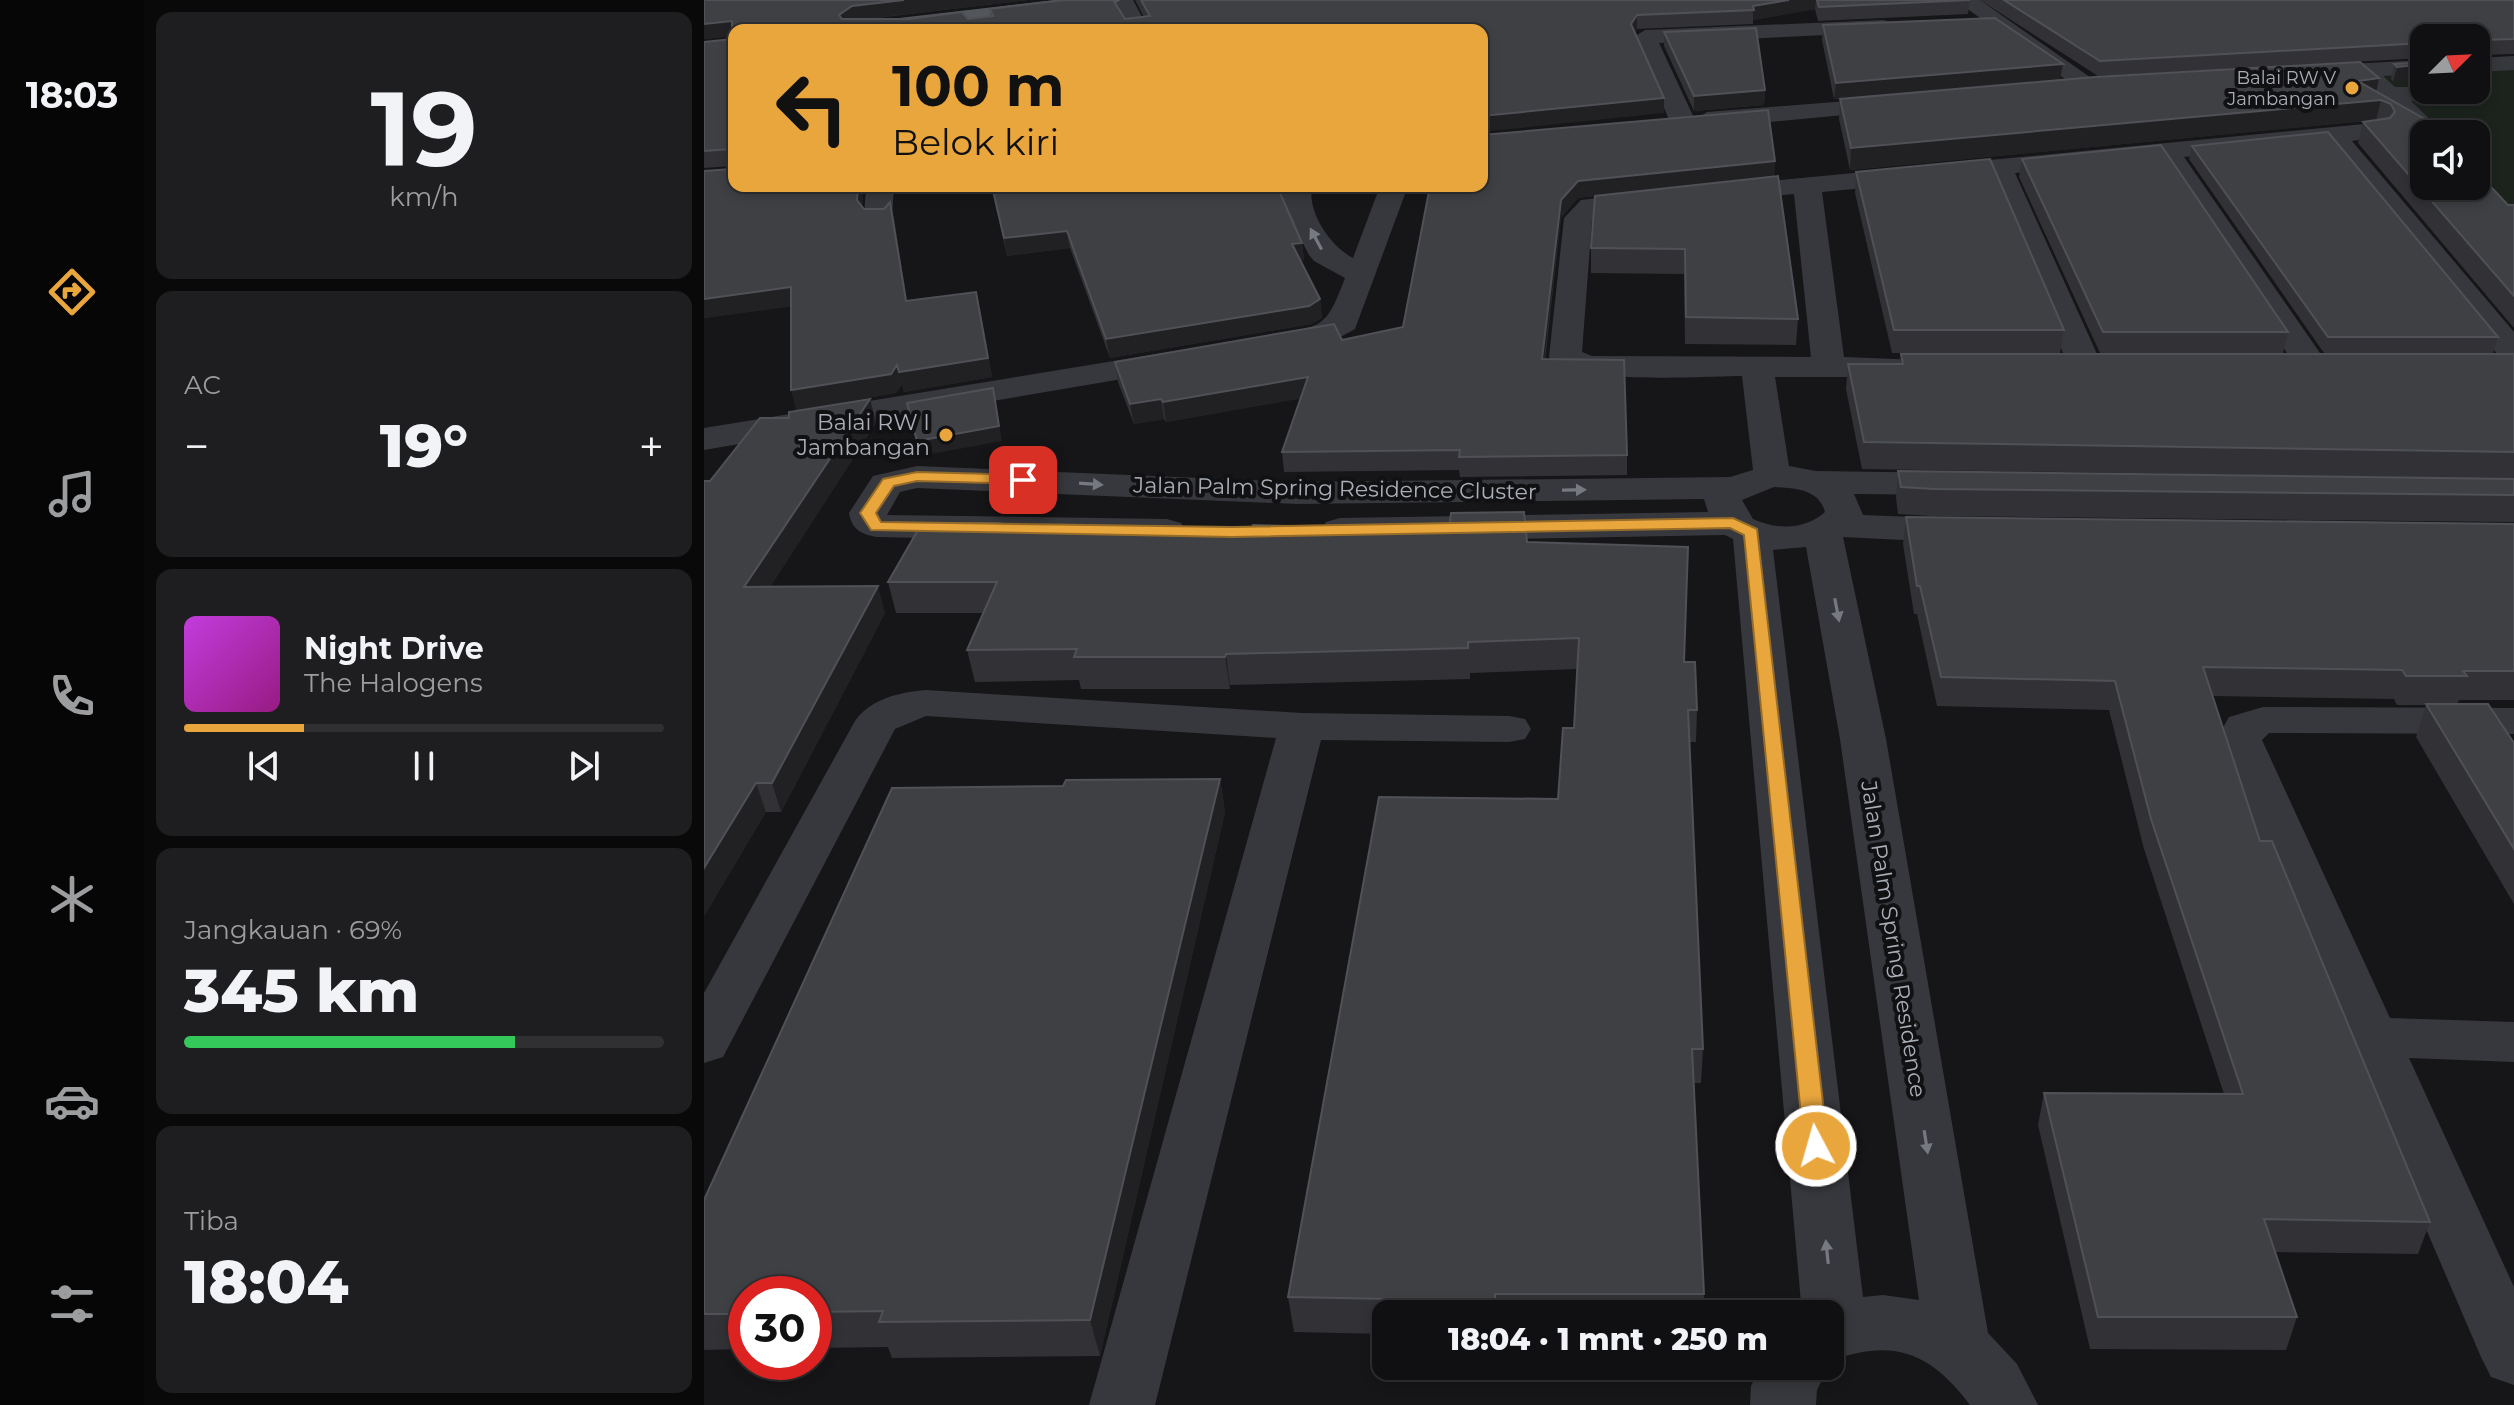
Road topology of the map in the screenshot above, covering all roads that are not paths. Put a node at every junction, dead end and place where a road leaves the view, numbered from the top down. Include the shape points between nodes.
1 (1110, 0) edge
2 (1122, 0) edge
3 (1966, 0) edge
4 (978, 23) edge
5 (1997, 23) junction
6 (1135, 24) edge
7 (1966, 24) edge
8 (1902, 27) edge
9 (2514, 63) edge
10 (2490, 64) edge
11 (2410, 68) edge
12 (2362, 70) junction
13 (2283, 75) edge
14 (2124, 85) edge
15 (2092, 87) junction
16 (2060, 90) edge
17 (2390, 94) junction
18 (2410, 94) edge
19 (1919, 102) edge
20 (2417, 120) edge
21 (1683, 122) junction
22 (1652, 125) edge
23 (2375, 131) edge
24 (2333, 135) junction
25 (2166, 150) junction
26 (1998, 165) junction
27 (1807, 185) junction
28 (880, 192) edge
29 (1297, 192) edge
30 (1392, 192) edge
31 (878, 217) edge
32 (1361, 274) junction
33 (2514, 353) edge
34 (2085, 365) edge
35 (2312, 366) edge
36 (1757, 367) junction
37 (1935, 367) edge
38 (1829, 368) junction
39 (715, 439) edge
40 (704, 466) edge
41 (1772, 476) junction
42 (1816, 482) junction
43 (1991, 485) edge
44 (1739, 514) junction
45 (1830, 529) junction
46 (1201, 531) edge
47 (1310, 531) edge
48 (1994, 531) edge
49 (2514, 721) edge
50 (1302, 726) junction
51 (1509, 729) dead end
52 (2372, 1037) junction
53 (2514, 1042) edge
54 (704, 1043) edge
55 (1816, 1300) edge
56 (1844, 1334) edge
57 (1958, 1345) junction
58 (2514, 1357) edge
59 (1789, 1380) edge
60 (1122, 1405) edge
61 (1783, 1405) edge
62 (2005, 1405) edge

1 - 4 main road
2 - 6 street
3 - 5 street
5 - 7 street
5 - 15 street
8 - 21 street via 1645,37
9 - 10 street
11 - 12 street
12 - 13 street
12 - 17 street
14 - 15 street
15 - 16 street
17 - 18 street
17 - 20 street
19 - 21 street
21 - 22 street
23 - 24 street
24 - 25 street
24 - 33 street
25 - 26 street
25 - 35 street
26 - 27 street
26 - 34 street
27 - 36 street via 1593,205 1578,218 1568,360 1587,366
27 - 38 street
28 - 31 street
32 -> 29 street via 1324,255 1295,200
30 - 32 street
32 - 39 street via 1344,322 1308,339
36 - 38 street
36 - 41 street
37 - 38 street
39 - 40 street
41 - 42 street
41 - 44 street
42 - 43 street
42 - 45 street, Jalan Palm Spring Residence via 1844,502 1845,514
44 - 45 street via 1775,538
46 -> 44 street, Jalan Palm Spring Residence Cluster via 877,526 868,513 886,484 917,477
44 - 47 street, Jalan Palm Spring Residence Cluster
55 -> 44 street
45 - 48 street
45 -> 57 street, Jalan Palm Spring Residence
49 - 52 street via 2263,720 2240,733
50 - 51 street
50 - 54 street via 926,703 889,712 877,721
50 - 60 street
52 - 53 street
52 - 58 street
56 - 57 street via 1875,1322 1919,1327
57 - 62 street via 1991,1376
59 - 61 street

